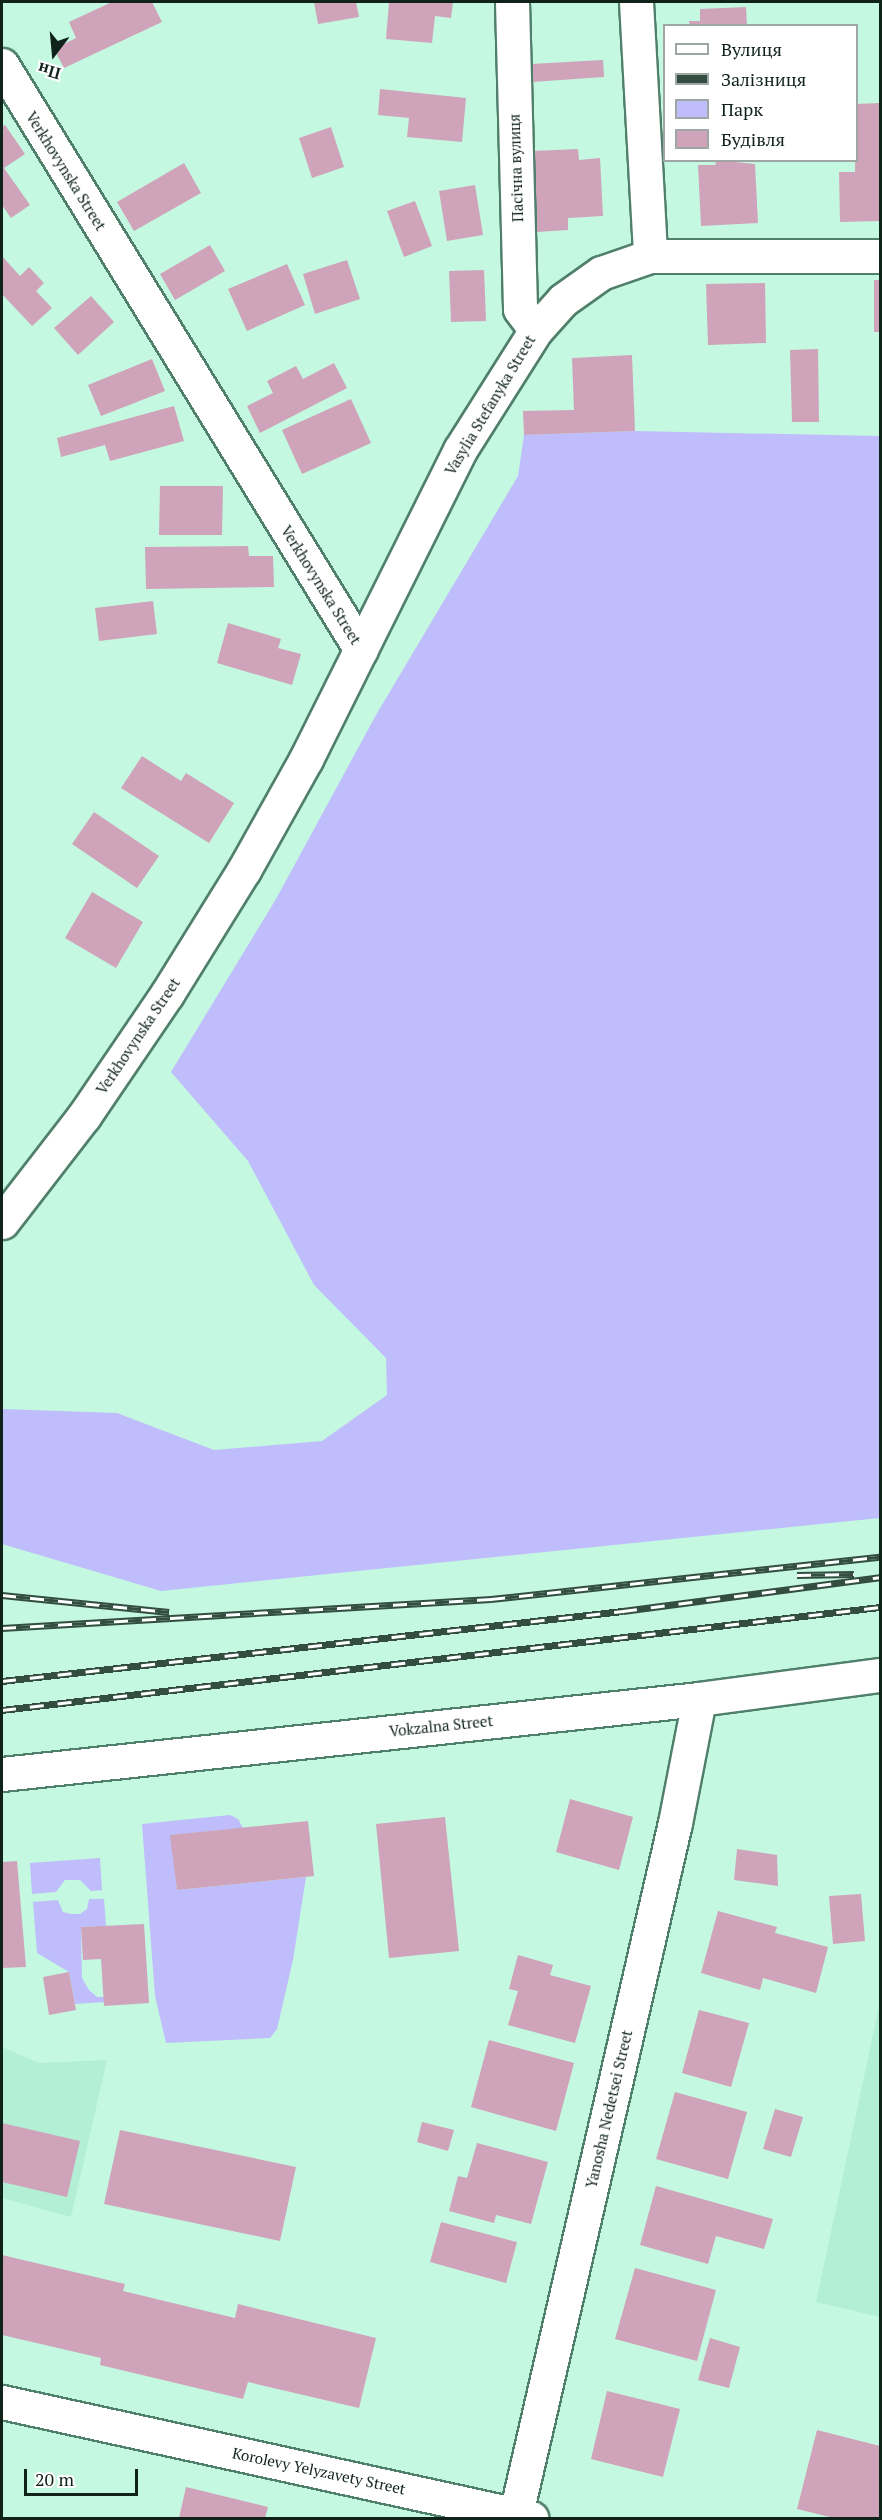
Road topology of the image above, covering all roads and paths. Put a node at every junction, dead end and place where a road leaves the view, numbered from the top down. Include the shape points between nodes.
1 (512, 2) edge
2 (636, 2) edge
3 (2, 65) edge
4 (650, 256) junction
5 (880, 256) edge
6 (536, 330) junction
7 (361, 650) junction
8 (2, 1222) edge
9 (880, 1675) edge
10 (699, 1699) junction
11 (2, 1774) edge
12 (2, 2402) edge
13 (521, 2517) edge

1 - 6 street, Пасічна вулиця via 520,309
2 - 4 street
3 - 7 street, Verkhovynska Street
4 - 5 street, Vasylia Stefanyka Street
4 - 6 street, Vasylia Stefanyka Street via 602,273 563,300
6 - 7 street, Vasylia Stefanyka Street via 460,450
7 - 8 street, Verkhovynska Street via 244,870 168,994 84,1116
9 - 10 street, Vokzalna Street
10 - 11 street, Vokzalna Street
10 - 13 street, Yanosha Nedetsei Street
12 - 13 street, Korolevy Yelyzavety Street

